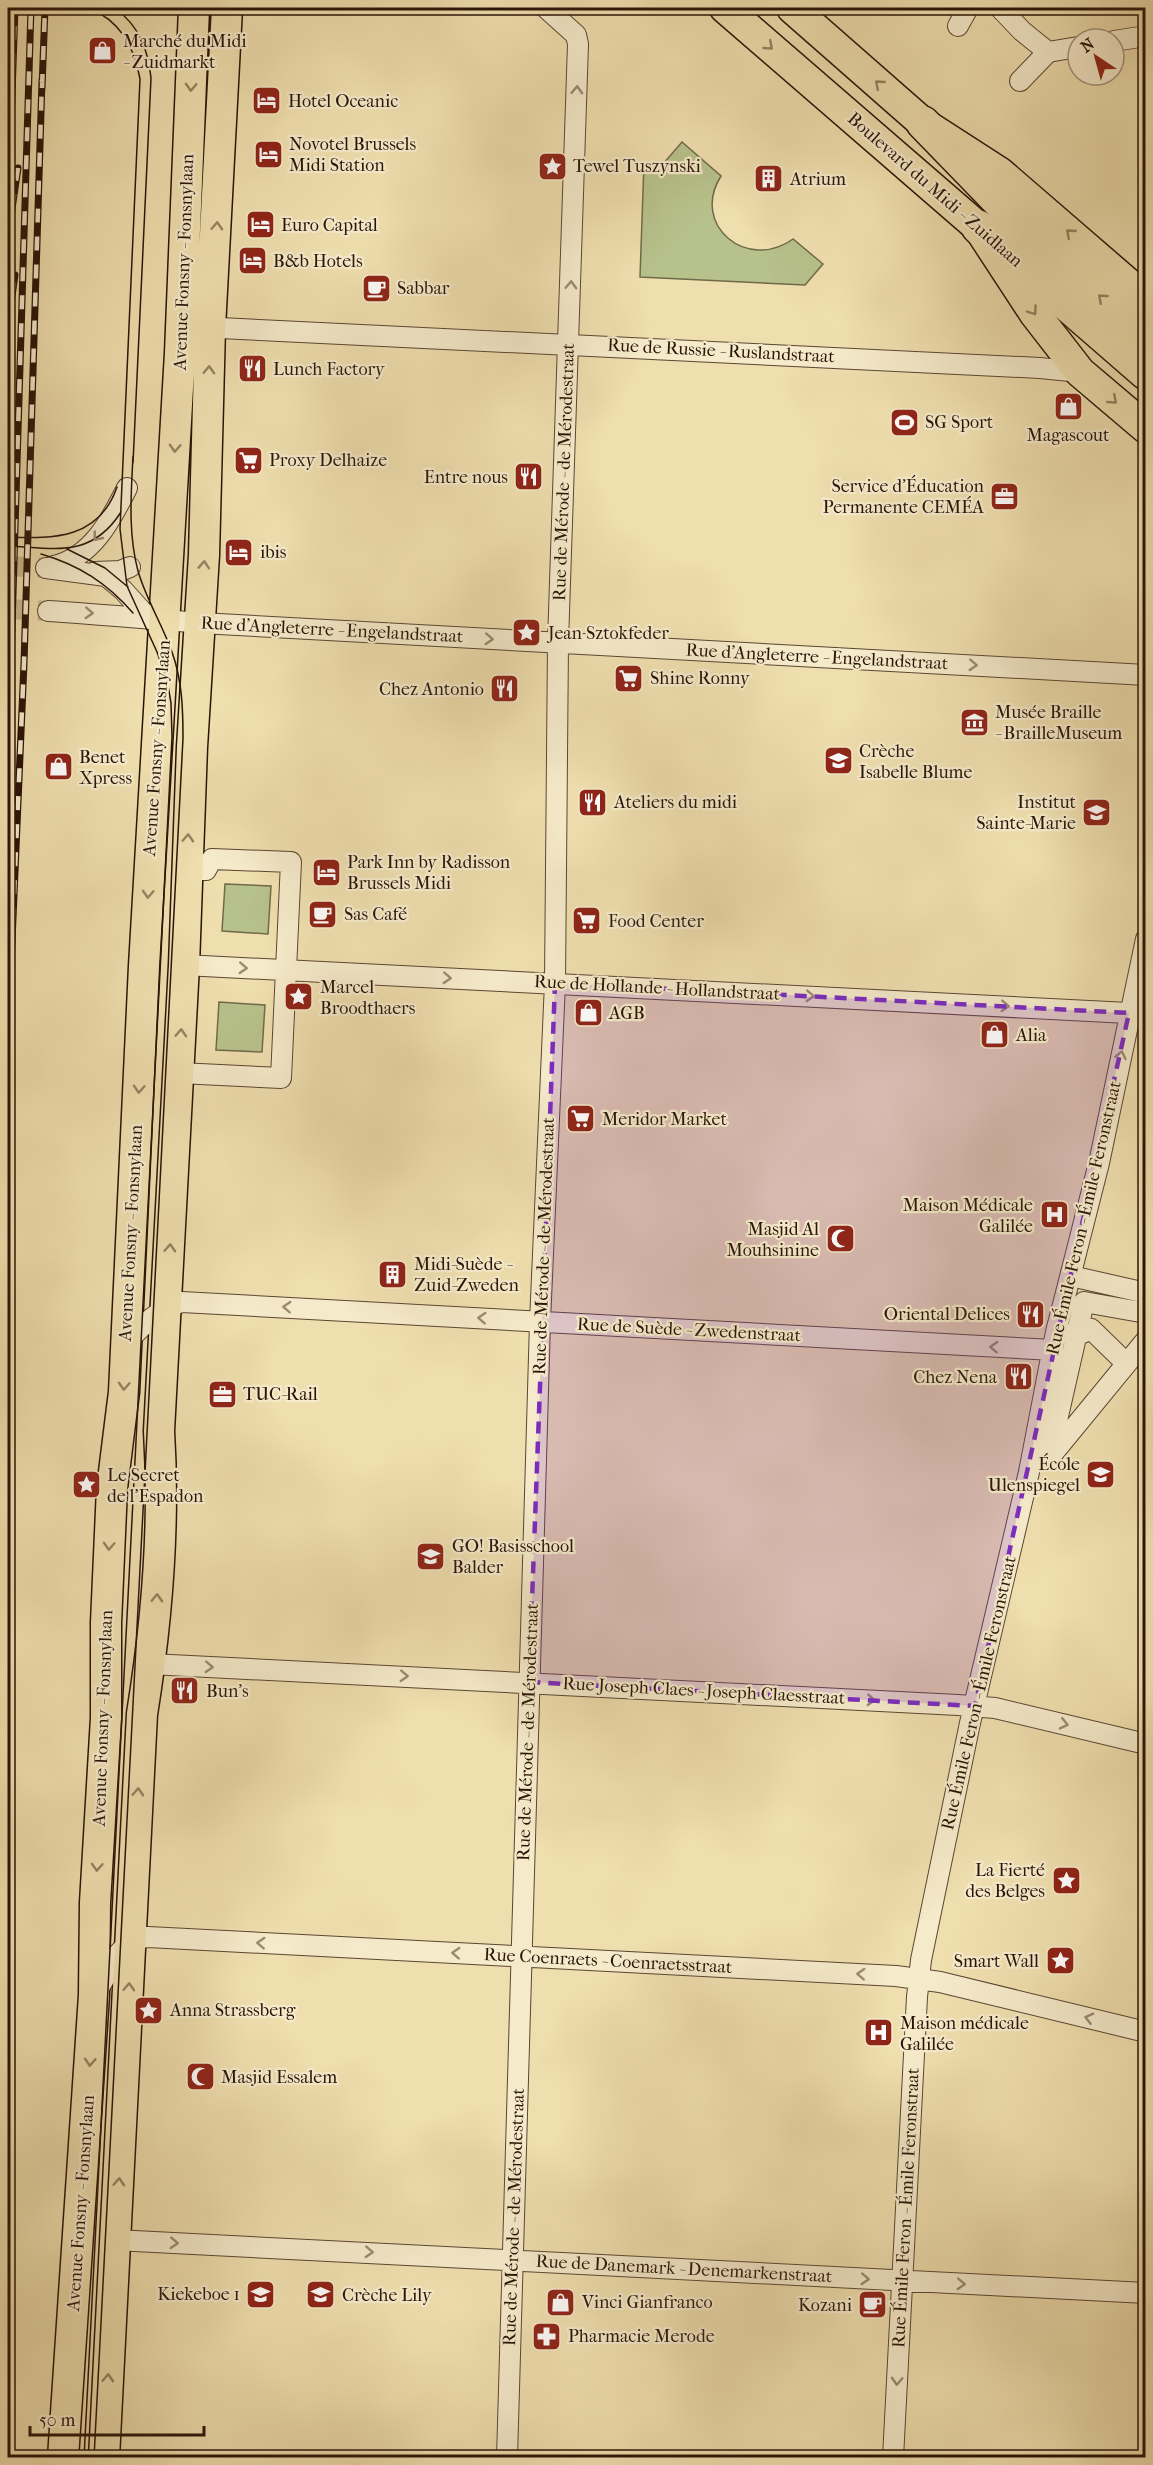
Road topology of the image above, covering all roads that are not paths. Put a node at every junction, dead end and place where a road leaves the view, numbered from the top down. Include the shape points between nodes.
1 (194, 8) edge
2 (227, 8) edge
3 (546, 8) edge
4 (724, 8) edge
5 (792, 8) edge
6 (968, 8) edge
7 (1000, 8) edge
8 (958, 26) dead end
9 (1146, 36) edge
10 (1126, 39) edge
11 (1066, 49) edge
12 (1048, 52) junction
13 (1020, 81) dead end
14 (923, 123) junction
15 (978, 227) junction
16 (1146, 299) edge
17 (181, 326) junction
18 (210, 328) junction
19 (1146, 337) edge
20 (569, 344) junction
21 (1080, 372) junction
22 (1146, 373) edge
23 (1146, 428) edge
24 (127, 488) dead end
25 (130, 567) dead end
26 (86, 572) junction
27 (48, 611) tunnel mouth
28 (157, 620) junction
29 (200, 623) junction
30 (558, 642) junction
31 (1146, 675) edge
32 (200, 870) dead end
33 (1146, 939) edge
34 (184, 965) junction
35 (286, 970) junction
36 (555, 983) junction
37 (1130, 1012) junction
38 (179, 1073) junction
39 (1071, 1276) junction
40 (1146, 1293) edge
41 (166, 1307) junction
42 (1146, 1313) edge
43 (540, 1322) junction
44 (1078, 1333) junction
45 (1146, 1341) edge
46 (126, 1343) junction
47 (1053, 1350) junction
48 (1126, 1363) junction
49 (150, 1664) junction
50 (529, 1682) junction
51 (975, 1706) junction
52 (1146, 1744) edge
53 (132, 1939) junction
54 (522, 1956) junction
55 (919, 1979) junction
56 (94, 1995) junction
57 (1146, 2032) edge
58 (115, 2240) junction
59 (513, 2259) junction
60 (903, 2281) junction
61 (1146, 2294) edge
62 (63, 2457) edge
63 (104, 2457) edge
64 (507, 2457) edge
65 (892, 2457) edge

1 -> 17 main road, Avenue Fonsny - Fonsnylaan
18 -> 2 main road, Avenue Fonsny - Fonsnylaan
20 -> 3 street, Rue de Mérode - de Mérodestraat via 578,44 576,34
4 -> 15 main road, Boulevard du Midi - Zuidlaan
14 -> 5 main road, Boulevard du Midi - Zuidlaan
6 - 8 street
7 - 12 street
9 - 10 street
11 - 12 street
12 - 13 street
16 -> 14 main road, Boulevard du Midi - Zuidlaan via 999,172
19 -> 14 highway, Boulevard du Midi - Zuidlaan via 1023,226
15 -> 21 main road via 1035,314
15 - 22 highway, Boulevard du Midi - Zuidlaan
17 - 18 street, Rue de Russie - Ruslandstraat
17 -> 28 main road, Avenue Fonsny - Fonsnylaan
18 - 20 street, Rue de Russie - Ruslandstraat
29 -> 18 main road, Avenue Fonsny - Fonsnylaan
20 - 21 street, Rue de Russie - Ruslandstraat
20 - 30 street, Rue de Mérode - de Mérodestraat
21 -> 23 main road
24 -> 26 street via 111,519 82,555 46,568
25 - 26 street
26 - 28 street via 112,580
27 -> 28 street, Rue d'Angleterre - Engelandstraat
28 - 29 street, Rue d'Angleterre - Engelandstraat
28 -> 46 main road, Avenue Fonsny - Fonsnylaan
29 -> 30 street, Rue d'Angleterre - Engelandstraat
34 -> 29 main road, Avenue Fonsny - Fonsnylaan
30 -> 31 street, Rue d'Angleterre - Engelandstraat
30 - 36 street, Rue de Mérode - de Mérodestraat
32 - 35 street via 206,870 212,859 291,862
33 - 37 street, Rue Émile Feron - Émile Feronstraat
34 -> 35 street, Rue de Hollande - Hollandstraat
38 -> 34 main road, Avenue Fonsny - Fonsnylaan
35 -> 36 street, Rue de Hollande - Hollandstraat
35 - 38 street via 281,1078
36 -> 37 street, Rue de Hollande - Hollandstraat
36 - 43 street, Rue de Mérode - de Mérodestraat
39 -> 37 street, Rue Émile Feron - Émile Feronstraat
41 -> 38 main road, Avenue Fonsny - Fonsnylaan
39 - 40 street
39 - 47 street, Rue Émile Feron - Émile Feronstraat
43 -> 41 street, Rue de Suède - Zwedenstraat via 189,1302
41 - 46 street, Rue de Suède - Zwedenstraat
49 -> 41 main road, Avenue Fonsny - Fonsnylaan via 162,1480 159,1431
42 - 44 street via 1084,1302
47 -> 43 street, Rue de Suède - Zwedenstraat
43 - 50 street, Rue de Mérode - de Mérodestraat
44 - 48 street
44 - 48 street via 1048,1461
45 - 48 street
46 -> 56 main road, Avenue Fonsny - Fonsnylaan via 112,1499
47 - 51 street, Rue Émile Feron - Émile Feronstraat
49 -> 50 street, Rue Joseph Claes - Joseph Claesstraat
53 -> 49 main road, Avenue Fonsny - Fonsnylaan via 142,1714
50 -> 51 street, Rue Joseph Claes - Joseph Claesstraat
50 - 54 street, Rue de Mérode - de Mérodestraat
51 -> 52 street, Rue Joseph Claes - Joseph Claesstraat
51 - 55 street, Rue Émile Feron - Émile Feronstraat
54 -> 53 street, Rue Coenraets - Coenraetsstraat
53 - 56 street
58 -> 53 main road, Avenue Fonsny - Fonsnylaan
55 -> 54 street, Rue Coenraets - Coenraetsstraat
54 - 59 street, Rue de Mérode - de Mérodestraat
57 -> 55 street, Rue Coenraets - Coenraetsstraat
55 - 60 street, Rue Émile Feron - Émile Feronstraat
56 -> 62 main road, Avenue Fonsny - Fonsnylaan
58 -> 59 street, Rue de Danemark - Denemarkenstraat
63 -> 58 main road, Avenue Fonsny - Fonsnylaan
59 -> 60 street, Rue de Danemark - Denemarkenstraat
59 - 64 street, Rue de Mérode - de Mérodestraat
60 -> 61 street, Rue de Danemark - Denemarkenstraat
60 -> 65 street, Rue Émile Feron - Émile Feronstraat

